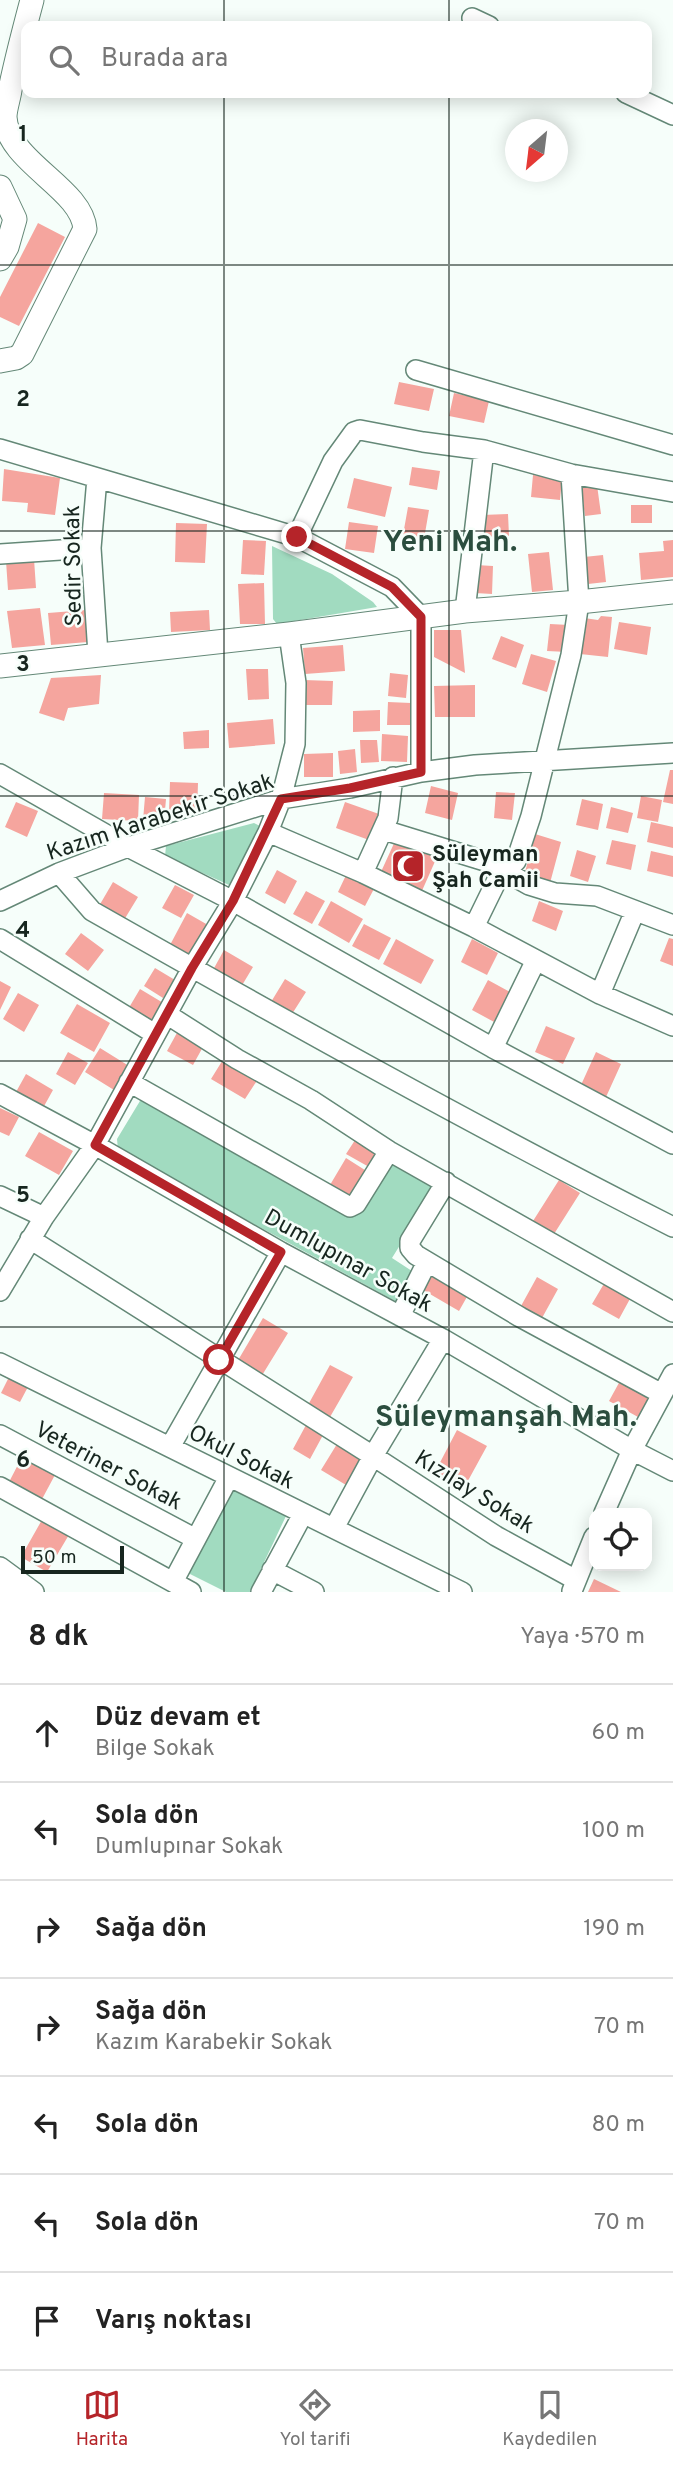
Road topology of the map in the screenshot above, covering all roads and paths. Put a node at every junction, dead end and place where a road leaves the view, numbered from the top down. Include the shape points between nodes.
1 (32, 0) edge
2 (26, 21) edge
3 (21, 40) edge
4 (637, 98) edge
5 (673, 115) edge
6 (0, 187) edge
7 (0, 259) edge
8 (0, 361) edge
9 (416, 370) dead end
10 (673, 445) edge
11 (0, 449) edge
12 (484, 450) junction
13 (571, 474) junction
14 (97, 478) junction
15 (673, 492) edge
16 (297, 537) junction
17 (92, 548) junction
18 (0, 554) edge
19 (673, 592) edge
20 (579, 602) junction
21 (464, 611) junction
22 (421, 617) junction
23 (289, 635) junction
24 (98, 654) junction
25 (0, 666) edge
26 (673, 753) edge
27 (544, 762) junction
28 (421, 772) junction
29 (0, 774) edge
30 (393, 777) junction
31 (281, 799) junction
32 (384, 830) junction
33 (268, 832) junction
34 (128, 848) junction
35 (506, 872) junction
36 (59, 873) junction
37 (363, 873) junction
38 (0, 901) edge
39 (233, 901) junction
40 (635, 911) junction
41 (672, 919) edge
42 (474, 927) junction
43 (0, 939) edge
44 (536, 960) junction
45 (192, 968) junction
46 (600, 994) junction
47 (167, 1015) junction
48 (673, 1026) edge
49 (155, 1034) junction
50 (493, 1048) junction
51 (129, 1082) junction
52 (0, 1094) edge
53 (673, 1144) edge
54 (95, 1145) junction
55 (389, 1151) junction
56 (446, 1182) junction
57 (0, 1196) edge
58 (44, 1217) junction
59 (673, 1227) edge
60 (30, 1239) junction
61 (281, 1252) junction
62 (427, 1262) junction
63 (0, 1291) edge
64 (673, 1312) edge
65 (400, 1316) junction
66 (443, 1339) junction
67 (219, 1360) junction
68 (0, 1363) edge
69 (673, 1374) edge
70 (662, 1394) junction
71 (0, 1435) edge
72 (170, 1447) junction
73 (632, 1450) junction
74 (373, 1456) junction
75 (673, 1471) edge
76 (229, 1477) junction
77 (0, 1487) edge
78 (606, 1508) edge
79 (303, 1514) junction
80 (334, 1528) junction
81 (196, 1539) junction
82 (589, 1549) edge
83 (272, 1570) junction
84 (3, 1582) edge
85 (173, 1582) junction
86 (574, 1586) edge
87 (34, 1592) edge
88 (191, 1592) edge
89 (261, 1592) edge
90 (314, 1592) edge
91 (462, 1592) edge

1 - 2 main road
3 - 8 main road via 5,117 14,144 75,205 86,225 22,354
4 - 5 street
6 - 7 main road via 15,219
9 - 10 street
11 - 14 street
12 - 13 street
12 - 16 street via 354,432 333,461
12 - 21 street
13 - 15 street
13 - 20 street
14 - 16 street
14 - 17 street, Sedir Sokak
16 - 22 street via 392,587
17 - 18 street
17 - 24 street, Sedir Sokak
19 - 20 main road
20 - 21 main road
20 - 27 street via 571,655
21 - 22 main road
22 - 23 main road
22 - 28 street
23 - 24 main road
23 - 31 street via 296,683 295,744
24 - 25 main road
26 - 27 street, Kazım Karabekir Sokak
27 - 28 street, Kazım Karabekir Sokak
27 - 35 street via 520,850
28 - 30 street, Kazım Karabekir Sokak
29 - 34 street
30 - 31 street, Kazım Karabekir Sokak
30 - 32 street
31 - 33 street
31 - 34 street, Kazım Karabekir Sokak
32 - 35 street via 488,862
32 - 37 street
33 - 37 street
33 - 39 street
34 - 36 street, Kazım Karabekir Sokak
34 - 39 street
35 - 40 street via 555,893 597,897
35 - 42 street via 497,880
36 - 38 street, Kazım Karabekir Sokak
36 - 45 street via 92,911
37 - 42 street
39 - 45 street
39 - 50 street
40 - 41 street
40 - 46 street
42 - 44 street
43 - 49 street
44 - 46 street
44 - 50 street
45 - 47 street
45 - 59 street via 538,1159
46 - 48 street
47 - 49 street
47 - 55 street
49 - 51 street
50 - 53 street
51 - 54 street
51 - 55 street via 350,1207
52 - 54 street, Dumlupınar Sokak
54 - 58 street
54 - 61 street, Dumlupınar Sokak
55 - 56 street
56 - 62 street via 410,1241 410,1248
56 - 64 street
57 - 58 street
58 - 60 street
60 - 63 street
60 - 67 street, Kızılay Sokak
61 - 65 street, Dumlupınar Sokak
61 - 67 street
62 - 65 street
62 - 70 street
65 - 66 street, Dumlupınar Sokak
66 - 73 street, Dumlupınar Sokak
66 - 74 street
67 - 72 street
67 - 74 street, Kızılay Sokak
68 - 72 street, Okul Sokak
69 - 70 street
70 - 73 street
71 - 81 street, Veteriner Sokak
72 - 76 street, Okul Sokak
73 - 75 street, Dumlupınar Sokak
73 - 78 street
74 - 80 street
74 - 86 street, Kızılay Sokak
76 - 79 street, Okul Sokak
76 - 81 street
77 - 85 street
79 - 80 street, Okul Sokak
79 - 83 street
80 - 91 street, Okul Sokak
81 - 85 street
82 - 86 street
83 - 89 street
83 - 90 street
84 - 87 street
85 - 88 street

